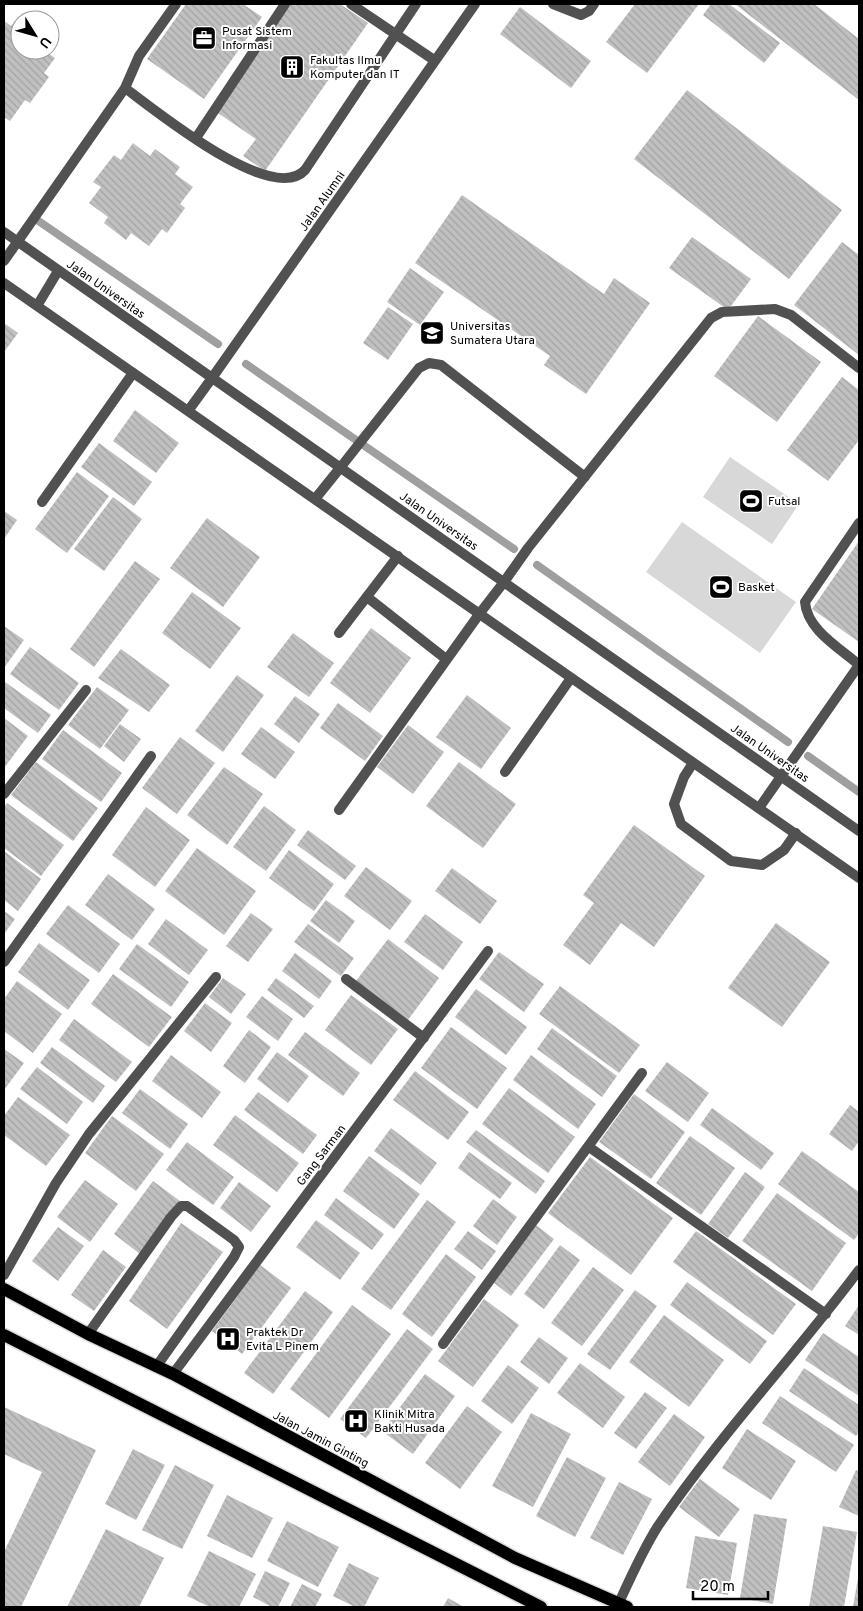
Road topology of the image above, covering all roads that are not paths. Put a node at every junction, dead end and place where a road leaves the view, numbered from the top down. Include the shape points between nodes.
1 (176, 4) edge
2 (285, 4) edge
3 (351, 4) edge
4 (416, 4) edge
5 (475, 4) edge
6 (553, 4) edge
7 (594, 4) edge
8 (395, 32) junction
9 (434, 60) junction
10 (125, 88) junction
11 (196, 138) junction
12 (4, 232) edge
13 (17, 241) junction
14 (4, 261) edge
15 (58, 271) junction
16 (4, 283) edge
17 (37, 306) junction
18 (859, 368) edge
19 (133, 373) junction
20 (212, 378) junction
21 (188, 411) junction
22 (340, 468) junction
23 (585, 477) junction
24 (314, 499) junction
25 (42, 502) dead end
26 (859, 524) edge
27 (398, 556) junction
28 (504, 582) junction
29 (367, 597) junction
30 (480, 613) junction
31 (339, 633) dead end
32 (446, 659) junction
33 (859, 665) edge
34 (571, 678) junction
35 (86, 690) dead end
36 (151, 756) dead end
37 (693, 763) junction
38 (504, 772) dead end
39 (782, 777) junction
40 (4, 794) edge
41 (759, 808) junction
42 (339, 810) dead end
43 (859, 830) edge
44 (796, 833) junction
45 (859, 878) edge
46 (488, 951) dead end
47 (4, 961) edge
48 (216, 978) dead end
49 (346, 979) dead end
50 (424, 1038) junction
51 (642, 1073) dead end
52 (589, 1147) junction
53 (859, 1270) edge
54 (4, 1275) edge
55 (4, 1289) edge
56 (826, 1314) junction
57 (88, 1334) junction
58 (4, 1335) edge
59 (443, 1344) dead end
60 (156, 1366) junction
61 (173, 1374) junction
62 (621, 1606) edge
63 (541, 1607) edge

1 - 10 street via 139,56
2 - 11 street
3 - 8 street
4 - 8 street
5 - 9 street, Jalan Alumni
6 - 7 street via 581,16
8 - 9 street
8 - 11 street via 305,170 297,177 268,177 239,165
9 - 20 street, Jalan Alumni
10 - 11 street
10 - 13 street
12 - 13 street, Jalan Universitas
13 - 14 street
13 - 15 street, Jalan Universitas
15 - 17 street
15 - 20 street, Jalan Universitas
16 - 17 street
17 - 19 street
18 - 23 street via 791,315 766,308 722,312 711,318
19 - 21 street
19 - 25 street
20 - 21 street, Jalan Alumni
20 - 22 street, Jalan Universitas
21 - 24 street
22 - 23 street via 419,368 429,363 442,365
22 - 24 street
22 - 28 street, Jalan Universitas
23 - 28 street
24 - 27 street
26 - 33 street via 805,602 806,614 812,624
27 - 29 street
27 - 30 street
28 - 30 street
28 - 39 street, Jalan Universitas
29 - 31 street
29 - 32 street
30 - 32 street
30 - 34 street
32 - 42 street
33 - 39 street
34 - 37 street
34 - 38 street
35 - 40 street
36 - 47 street
37 - 41 street
37 - 44 street via 674,804 681,824 731,861 762,865 784,850
39 - 41 street
39 - 43 street, Jalan Universitas
41 - 44 street
44 - 45 street
46 - 50 street, Gang Sarman
48 - 54 street via 89,1134 56,1183
49 - 50 street
50 - 61 street, Gang Sarman
51 - 52 street
52 - 56 street
52 - 59 street
53 - 56 street
55 - 57 main road, Jalan Jamin Ginting
56 - 62 street via 720,1440 657,1528
57 - 60 main road, Jalan Jamin Ginting
57 - 60 street via 171,1217 181,1206 186,1206 234,1240 238,1247
58 - 63 main road
60 - 61 main road, Jalan Jamin Ginting
61 - 62 main road, Jalan Jamin Ginting via 515,1558

